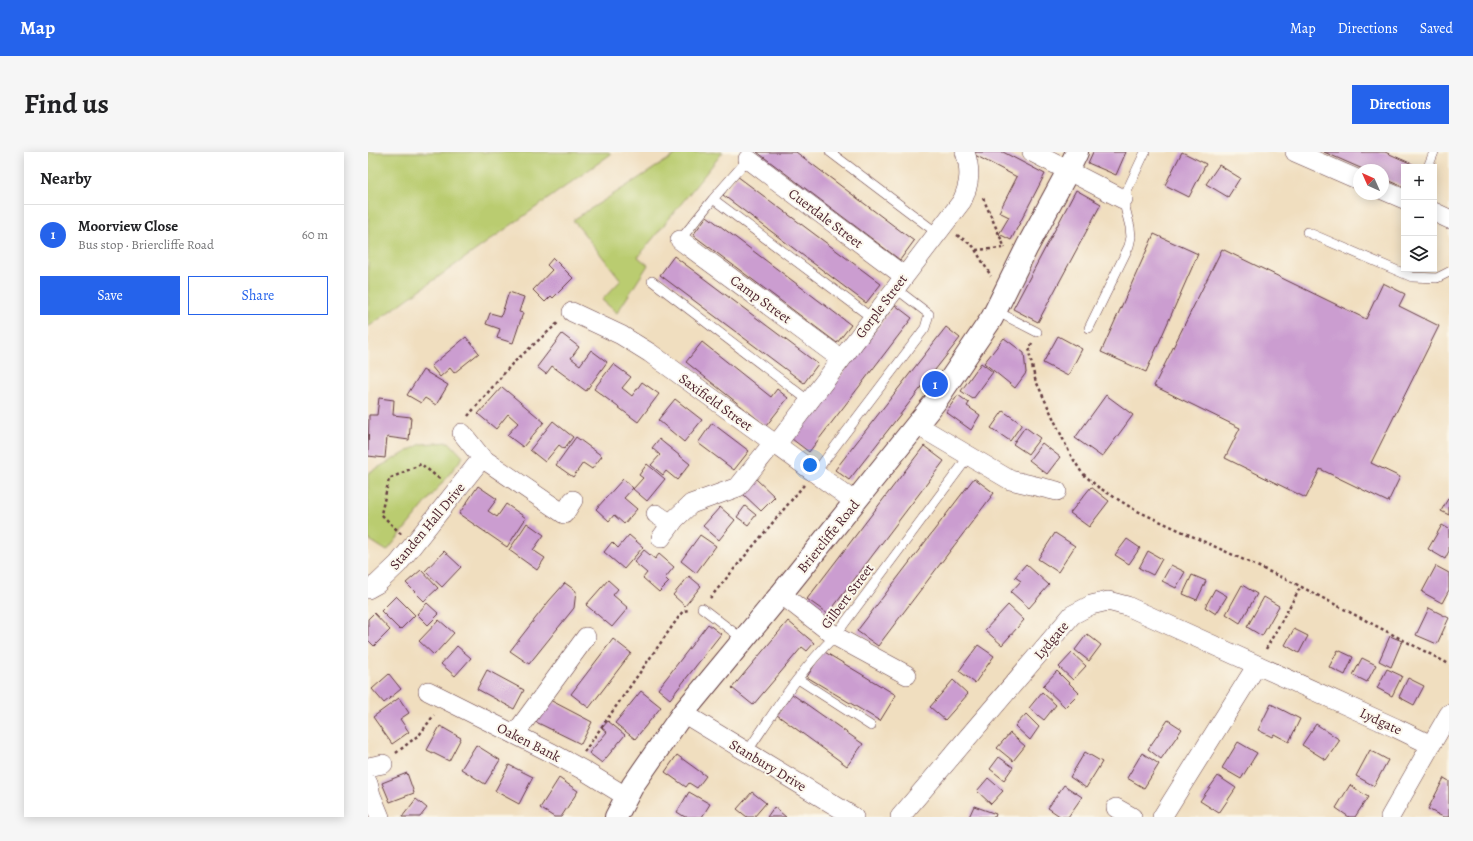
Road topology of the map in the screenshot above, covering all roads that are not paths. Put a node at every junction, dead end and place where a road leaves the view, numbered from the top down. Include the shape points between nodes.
1 (830, 152) edge
2 (1032, 152) edge
3 (1145, 152) edge
4 (1295, 152) edge
5 (1434, 152) edge
6 (966, 156) edge
7 (748, 159) joint
8 (1072, 162) edge
9 (1429, 164) edge
10 (1353, 177) edge
11 (1389, 193) edge
12 (1401, 198) edge
13 (713, 199) junction
14 (1123, 200) junction
15 (1437, 213) edge
16 (1449, 219) edge
17 (1307, 232) dead end
18 (937, 233) junction
19 (680, 240) joint
20 (1449, 272) edge
21 (652, 281) dead end
22 (900, 282) junction
23 (1001, 302) junction
24 (572, 312) road end
25 (872, 318) junction
26 (1089, 328) dead end
27 (1037, 332) road end
28 (841, 359) junction
29 (809, 401) junction
30 (917, 425) junction
31 (462, 433) road end
32 (774, 444) junction
33 (969, 456) junction
34 (482, 458) junction
35 (815, 473) junction
36 (1057, 491) dead end
37 (855, 502) junction
38 (564, 514) dead end
39 (663, 525) dead end
40 (368, 589) edge
41 (781, 594) junction
42 (702, 608) dead end
43 (835, 636) junction
44 (586, 637) dead end
45 (744, 640) junction
46 (1257, 665) junction
47 (907, 675) dead end
48 (798, 679) junction
49 (436, 695) road end
50 (683, 714) junction
51 (1449, 714) edge
52 (871, 726) dead end
53 (515, 734) junction
54 (1431, 745) junction
55 (747, 752) junction
56 (368, 783) edge
57 (627, 797) junction
58 (380, 817) edge
59 (616, 817) edge
60 (854, 817) edge
61 (900, 817) edge
62 (1162, 817) edge
63 (1390, 817) edge

1 - 18 lane
2 - 8 street
3 - 14 lane
4 - 10 street
5 - 9 lane
6 - 18 street, Gorple Street via 968,188 962,201
7 - 13 lane
7 - 22 street, Cuerdale Street
8 - 14 street
8 - 23 street, Briercliffe Road via 1018,250
11 - 12 street
13 - 19 lane
13 - 25 lane
14 - 26 lane via 1130,227 1129,246
15 - 16 street
17 - 20 lane via 1412,277 1437,278
18 - 22 street, Gorple Street
19 - 28 street, Camp Street
21 - 29 lane
22 - 25 street, Gorple Street
22 - 35 lane via 929,314 925,328
23 - 27 lane
23 - 30 street, Briercliffe Road
24 - 32 street, Saxifield Street via 621,335 650,353
25 - 28 street, Gorple Street
28 - 29 street, Gorple Street
29 - 32 street, Gorple Street
30 - 33 street
30 - 37 street, Briercliffe Road
31 - 34 street
32 - 35 street, Saxifield Street
32 - 39 street, Gorple Street via 738,486 691,504
33 - 36 street via 1010,480
33 - 43 lane, Gilbert Street
34 - 38 street
34 - 40 street, Standen Hall Drive via 398,564
35 - 37 street, Saxifield Street
37 - 41 street, Briercliffe Road
41 - 43 street
41 - 45 street, Briercliffe Road
42 - 45 lane
43 - 47 street
43 - 48 lane, Gilbert Street via 821,649
44 - 53 street
45 - 50 street, Briercliffe Road
46 - 54 street, Lydgate
46 - 61 street, Lydgate via 1127,606 1108,601 1091,605 1072,615
46 - 62 street
48 - 52 lane
48 - 55 lane, Gilbert Street
49 - 53 street, Oaken Bank
50 - 55 street, Stanbury Drive
50 - 57 street, Briercliffe Road
51 - 54 street
53 - 57 street, Oaken Bank
54 - 63 street
55 - 60 street, Stanbury Drive
56 - 58 street
57 - 59 street, Briercliffe Road

